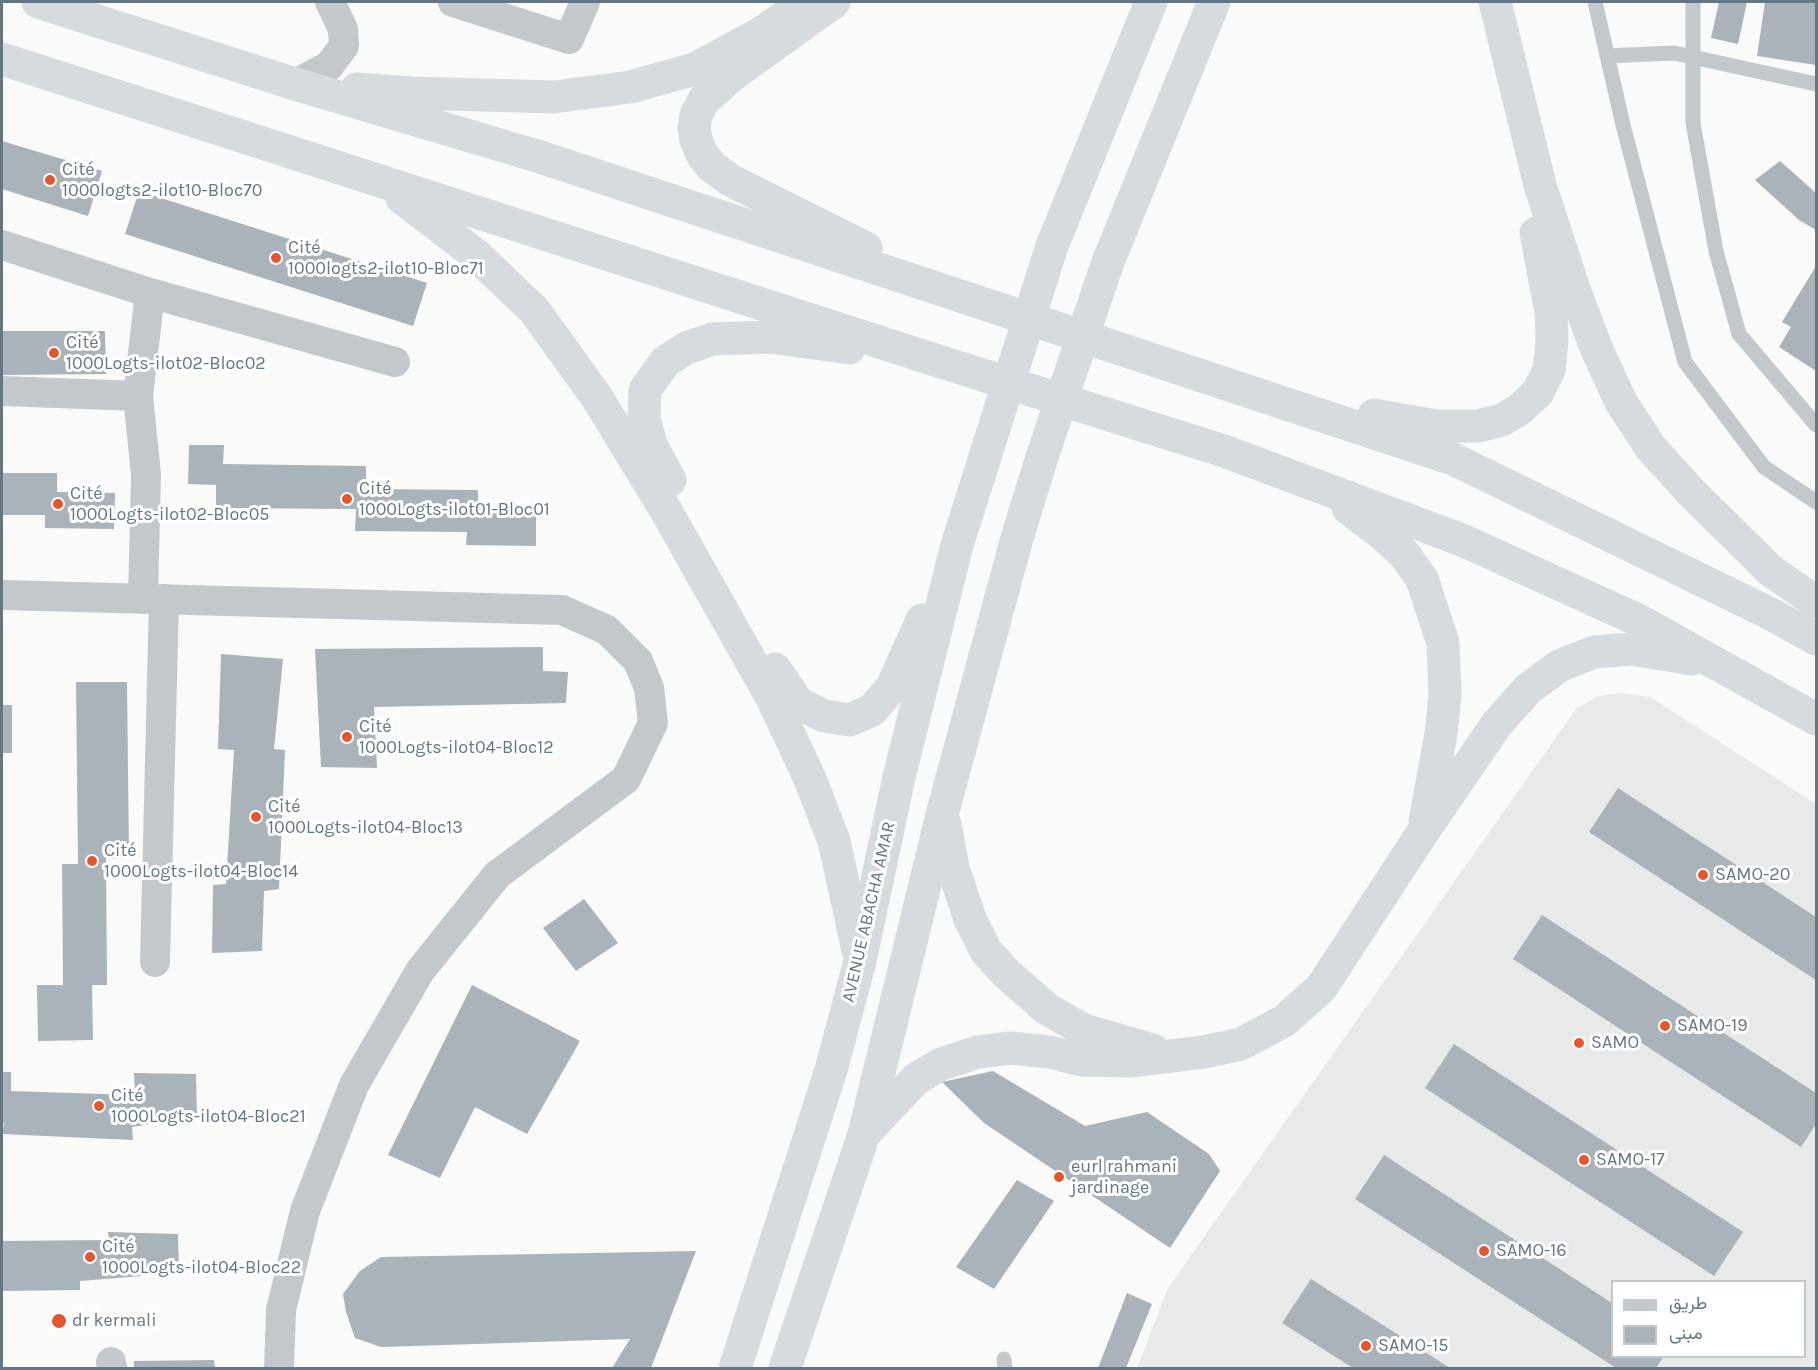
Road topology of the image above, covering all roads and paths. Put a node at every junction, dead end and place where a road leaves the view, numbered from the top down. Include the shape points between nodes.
1 (38, 2) edge
2 (330, 2) edge
3 (453, 2) edge
4 (585, 2) edge
5 (806, 2) edge
6 (834, 2) edge
7 (1214, 2) edge
8 (1479, 2) edge
9 (1494, 2) edge
10 (1595, 2) edge
11 (1693, 2) edge
12 (1148, 6) edge
13 (1607, 56) junction
14 (1692, 57) junction
15 (2, 59) edge
16 (294, 84) junction
17 (1816, 84) edge
18 (379, 181) junction
19 (2, 245) edge
20 (150, 293) junction
21 (970, 300) junction
22 (932, 359) junction
23 (395, 362) dead end
24 (2, 391) edge
25 (1256, 394) junction
26 (138, 396) junction
27 (1816, 425) edge
28 (1315, 484) junction
29 (1816, 502) edge
30 (957, 545) junction
31 (2, 595) edge
32 (153, 599) junction
33 (1816, 602) edge
34 (1816, 639) edge
35 (1718, 663) junction
36 (1816, 719) edge
37 (943, 811) junction
38 (1423, 832) junction
39 (860, 961) junction
40 (155, 962) dead end
41 (1172, 1056) junction
42 (864, 1134) junction
43 (279, 1368) edge
44 (735, 1368) edge
45 (784, 1368) edge

1 - 16 highway
2 - 16 street via 343,29 344,46 329,66
3 - 4 street via 569,39
5 - 16 highway via 761,33 695,69 630,87 554,97 412,93
6 - 21 highway via 704,100 694,128 702,154 730,180
7 - 37 highway via 1108,262 1043,453
8 - 25 highway via 1544,266 1551,312 1549,370 1538,392 1520,410 1502,420 1457,428
9 - 33 highway via 1540,185 1574,290 1621,402 1651,448 1691,492 1771,571
10 - 13 lane
11 - 14 lane
12 - 30 highway, AVENUE ABACHA AMAR via 1052,246
13 - 14 lane via 1674,53
13 - 29 lane via 1685,362 1764,467
14 - 17 lane
14 - 27 lane via 1693,123 1716,251 1739,334
15 - 18 highway
16 - 21 highway via 537,156
18 - 22 highway
18 - 39 highway via 475,254 534,310 596,396 665,509 777,710 810,779 834,841
19 - 20 street
20 - 23 street
20 - 26 street
21 - 25 highway
22 - 28 highway via 1224,450
22 - 30 highway via 770,337 712,339 686,348 665,362 645,390 645,418 651,446 777,672 798,703 824,716 850,720 872,710 892,687
24 - 26 street
25 - 34 highway via 1453,459
26 - 32 street
28 - 35 highway via 1472,545 1638,620
28 - 38 highway via 1405,555 1422,579 1433,609 1443,643 1445,695
30 - 39 highway, AVENUE ABACHA AMAR via 899,777
31 - 32 street
32 - 40 street
32 - 43 street via 561,610 607,630 638,661 649,688 653,723 626,779 497,875 420,971 354,1085 305,1211 281,1310
35 - 36 highway
35 - 38 highway via 1632,649 1594,652 1558,666 1527,689 1496,725
37 - 41 highway via 953,868 970,919 986,951 1007,975 1047,1009 1084,1029
37 - 42 highway
38 - 41 highway via 1321,988 1284,1021 1240,1044
39 - 44 highway, AVENUE ABACHA AMAR via 831,1070
41 - 42 highway via 1130,1061 1081,1060 1011,1048 978,1052 941,1064 916,1079
42 - 45 highway

